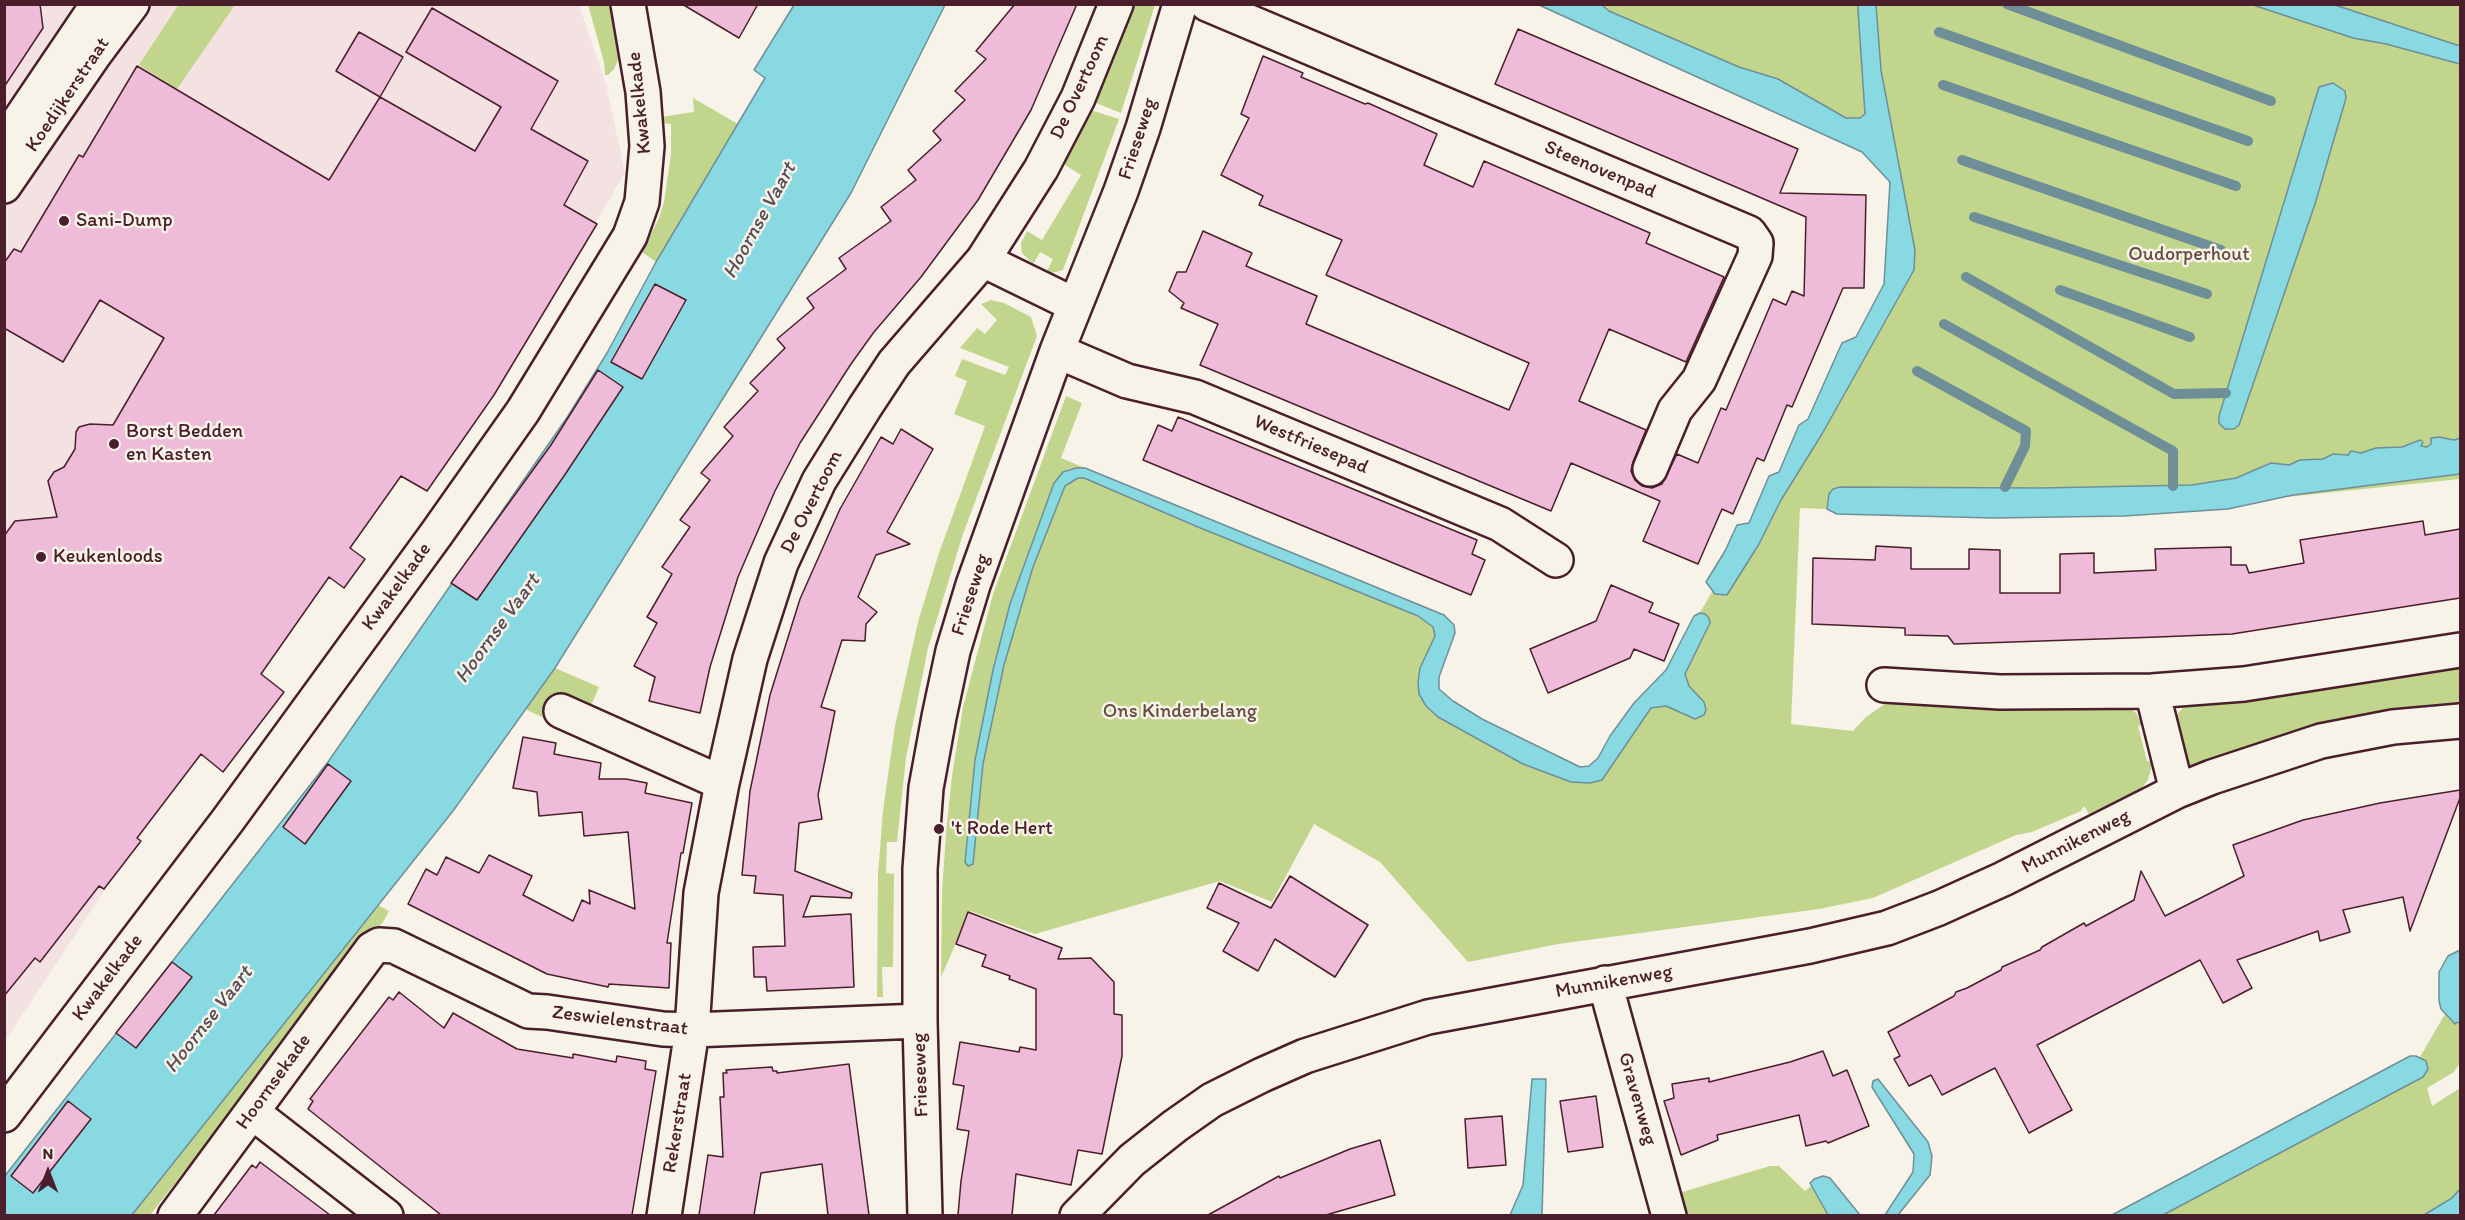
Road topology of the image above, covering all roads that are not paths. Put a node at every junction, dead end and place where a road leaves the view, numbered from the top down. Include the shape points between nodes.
1 (98, 4) edge
2 (132, 4) edge
3 (628, 4) edge
4 (1116, 4) edge
5 (1180, 4) edge
6 (1207, 4) edge
7 (4, 143) edge
8 (4, 186) edge
9 (982, 260) junction
10 (1075, 305) junction
11 (1057, 351) junction
12 (1650, 469) dead end
13 (1556, 560) dead end
14 (2460, 650) edge
15 (1884, 686) dead end
16 (2152, 691) junction
17 (561, 711) dead end
18 (2460, 721) edge
19 (722, 783) junction
20 (2177, 791) junction
21 (372, 949) joint
22 (1605, 983) junction
23 (920, 1021) junction
24 (692, 1030) junction
25 (252, 1112) junction
26 (4, 1115) edge
27 (175, 1215) edge
28 (386, 1215) edge
29 (664, 1215) edge
30 (925, 1215) edge
31 (1077, 1215) edge
32 (1670, 1215) edge

1 - 7 street, Koedijkerstraat
2 - 8 street, Koedijkerstraat
3 - 26 street, Kwakelkade via 643,92 647,146 642,202 630,237 523,411 437,533 228,820
4 - 9 street, De Overtoom via 1078,98 1041,169
5 - 10 street, Frieseweg via 1143,128
6 - 12 street, Steenovenpad via 1749,233 1756,243 1755,256 1699,380 1675,410
9 - 10 street
9 - 19 street, De Overtoom via 894,363 819,481 766,603
10 - 11 street, Frieseweg
11 - 13 street, Westfriesepad via 1127,381 1195,397 1500,524
11 - 23 street, Frieseweg via 973,585 939,717 926,788 920,868
14 - 16 street via 2244,684
15 - 16 street via 2000,692
16 - 20 street
17 - 19 street
18 - 20 street, Munnikenweg via 2393,727 2321,741
19 - 24 street, De Overtoom via 701,893
20 - 22 street, Munnikenweg via 2003,879 1887,928
21 - 24 street, Zeswielenstraat via 379,945 394,946 528,1011
21 - 25 street, Hoornsekade
22 - 31 street, Munnikenweg via 1428,1017 1305,1056 1212,1100 1132,1160
22 - 32 street, Gravenweg
23 - 24 street, Zeswielenstraat
23 - 30 street, Frieseweg
24 - 29 street, Rekerstraat
25 - 27 street, Hoornsekade
25 - 28 street

